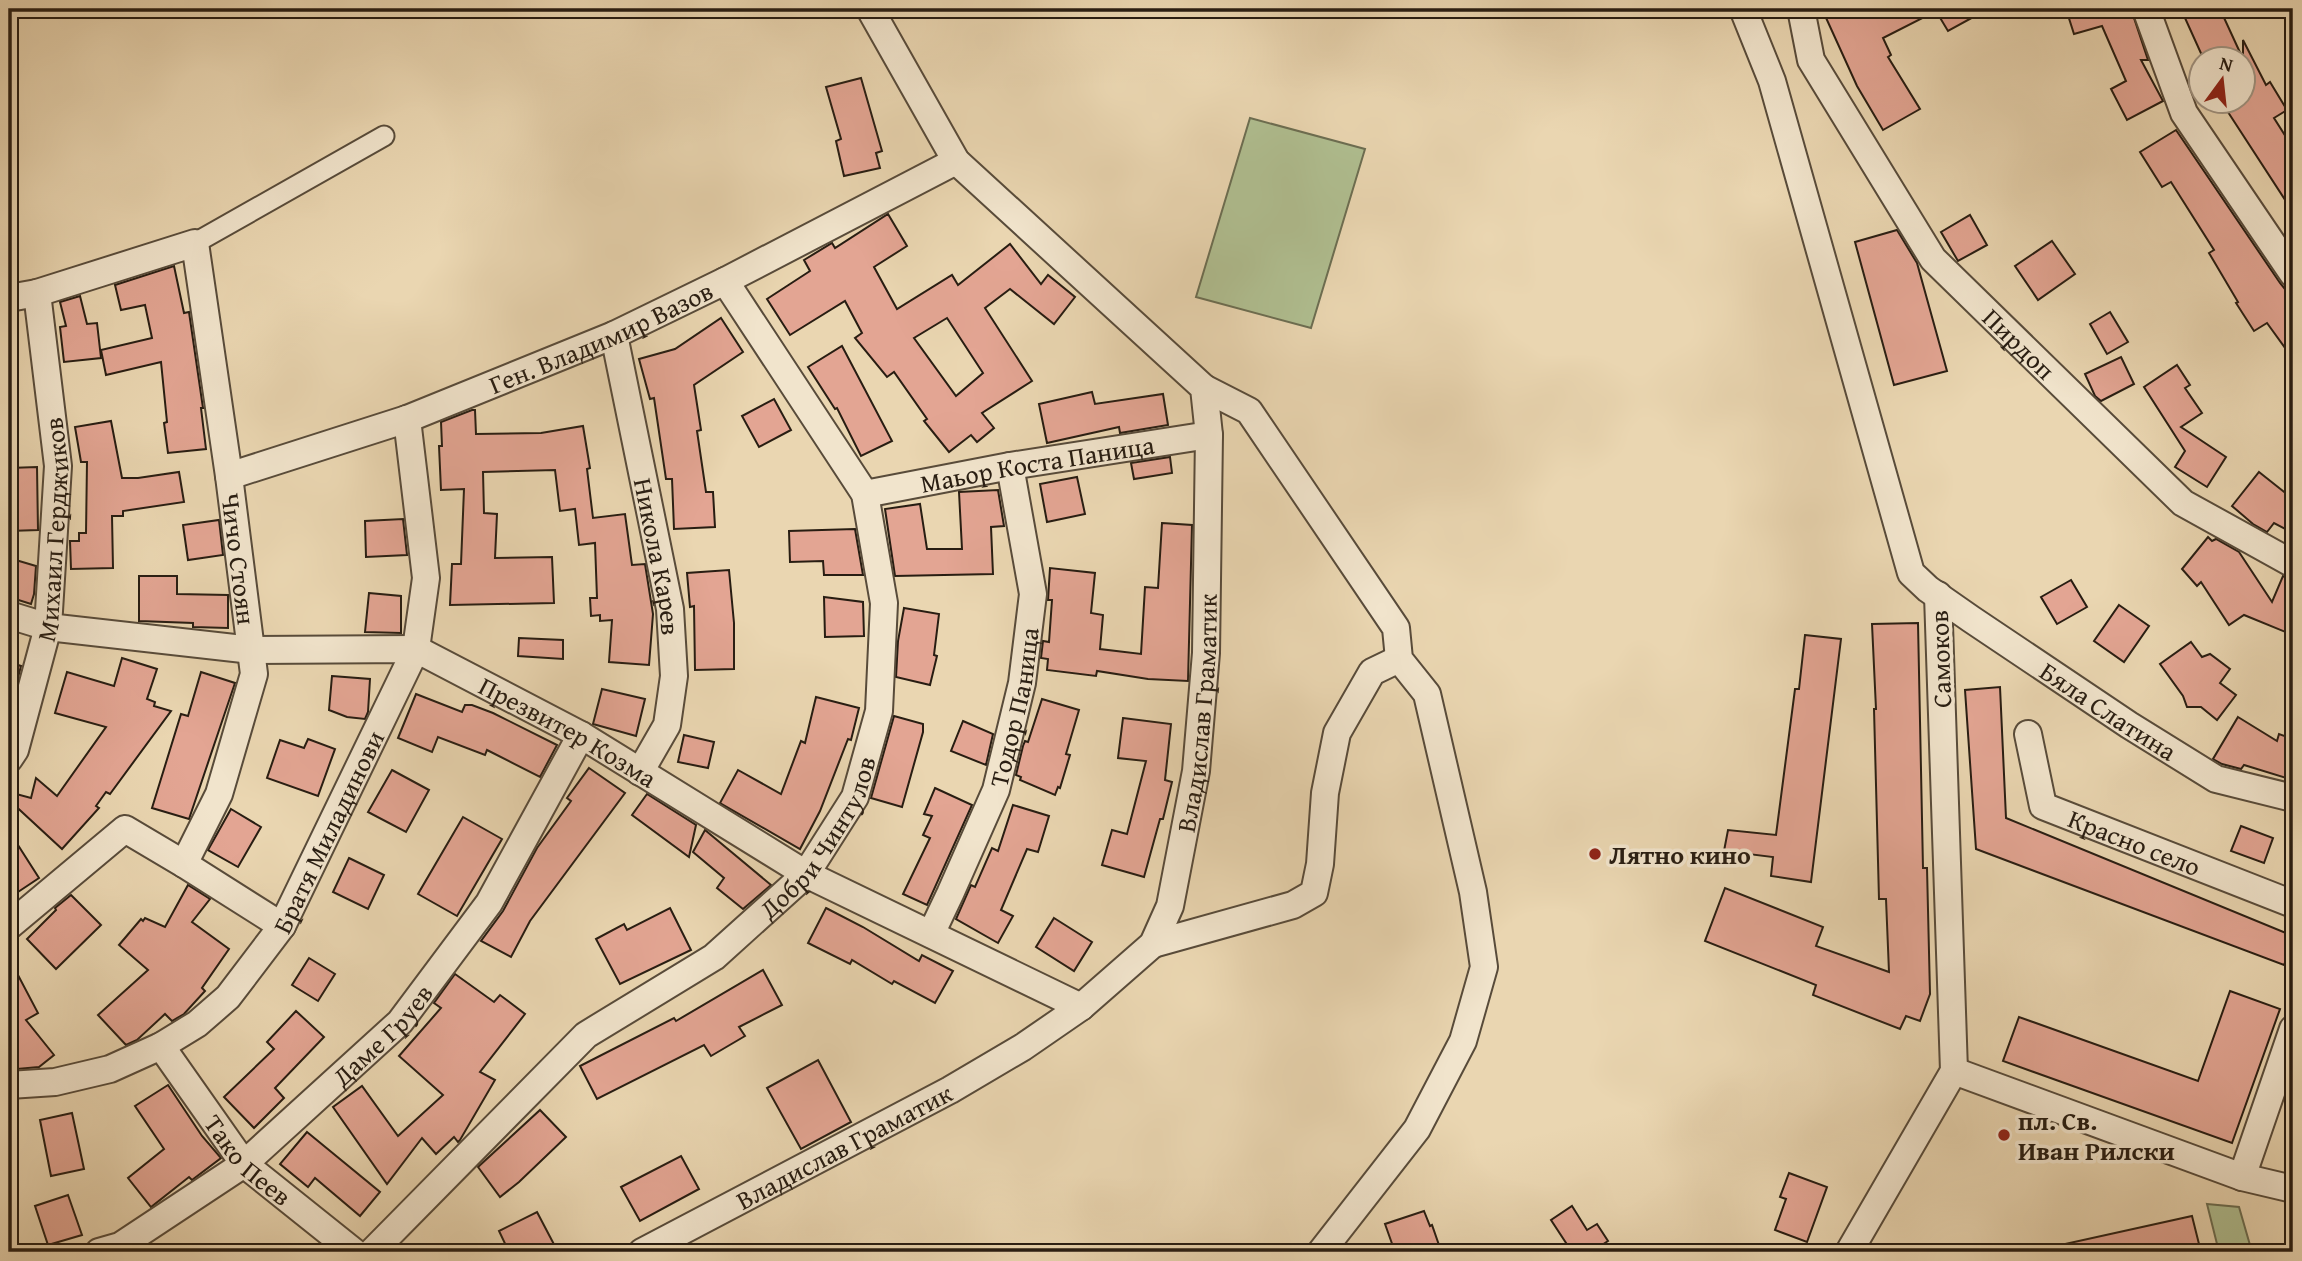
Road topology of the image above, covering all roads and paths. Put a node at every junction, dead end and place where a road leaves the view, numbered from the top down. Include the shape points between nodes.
1 (870, 9) edge
2 (1743, 9) edge
3 (1801, 9) edge
4 (2146, 9) edge
5 (1811, 60) junction
6 (1772, 81) junction
7 (384, 136) dead end
8 (956, 162) junction
9 (195, 243) junction
10 (2293, 274) edge
11 (725, 281) junction
12 (37, 293) junction
13 (9, 298) edge
14 (614, 335) junction
15 (1204, 388) junction
16 (407, 419) junction
17 (1209, 435) junction
18 (1010, 466) junction
19 (229, 476) junction
20 (866, 494) junction
21 (2293, 564) edge
22 (1938, 595) junction
23 (9, 615) edge
24 (48, 627) junction
25 (416, 649) junction
26 (252, 650) junction
27 (1399, 659) junction
28 (2028, 734) dead end
29 (581, 735) junction
30 (9, 759) edge
31 (640, 772) junction
32 (2293, 798) edge
33 (184, 864) junction
34 (806, 874) junction
35 (2293, 904) edge
36 (9, 926) edge
37 (282, 926) junction
38 (931, 934) junction
39 (1153, 944) junction
40 (1081, 1007) junction
41 (2293, 1029) edge
42 (162, 1046) junction
43 (1954, 1071) junction
44 (9, 1085) edge
45 (244, 1164) junction
46 (2242, 1177) junction
47 (2293, 1189) edge
48 (114, 1250) edge
49 (354, 1252) edge
50 (372, 1252) edge
51 (642, 1252) edge
52 (1321, 1252) edge
53 (1849, 1252) edge

1 - 8 street
2 - 6 street, Самоков
3 - 5 street
4 - 10 street via 2184,113
5 - 6 street
5 - 21 street, Пирдоп via 1933,259 2183,503
6 - 22 street, Самоков via 1912,573
7 - 9 street
8 - 11 street, Ген. Владимир Вазов
8 - 15 street
9 - 12 street
9 - 19 street, Чичо Стоян
11 - 14 street, Ген. Владимир Вазов
11 - 20 street, Добри Чинтулов
12 - 13 street
12 - 24 street, Михаил Герджиков via 58,467
14 - 16 street, Ген. Владимир Вазов
14 - 31 street, Никола Карев via 670,609 674,676 667,725
15 - 17 street, Владислав Граматик
15 - 27 street via 1249,411 1396,628
16 - 19 street, Ген. Владимир Вазов
16 - 25 street, Братя Миладинови via 426,578
17 - 18 street, Маьор Коста Паница
17 - 39 street, Владислав Граматик via 1206,653 1196,771 1170,906
18 - 20 street, Маьор Коста Паница
18 - 38 street, Тодор Паница via 1033,594 1022,683 996,790
19 - 26 street, Чичо Стоян
20 - 34 street, Добри Чинтулов via 884,603 879,712 855,797
22 - 32 street, Бяла Слатина via 2216,779
22 - 43 street, Самоков
23 - 24 street, Презвитер Козма
24 - 26 street, Презвитер Козма
24 - 30 street, Михаил Герджиков
25 - 26 street, Презвитер Козма
25 - 29 street, Презвитер Козма
25 - 37 street, Братя Миладинови
26 - 33 street, Чичо Стоян via 254,674 219,794
27 - 39 street via 1372,672 1337,733 1314,893 1293,905
27 - 52 street via 1427,694 1473,892 1484,967 1463,1041 1417,1129
28 - 35 street, Красно село via 2043,806
29 - 31 street, Презвитер Козма
29 - 45 street, Даме Груев via 489,903 400,1022
31 - 34 street, Презвитер Козма
33 - 36 street via 125,829
33 - 37 street
34 - 38 street, Презвитер Козма
34 - 50 street, Добри Чинтулов via 715,957 586,1035
37 - 42 street, Братя Миладинови via 228,996 197,1024
38 - 40 street, Презвитер Козма
39 - 40 street, Владислав Граматик
40 - 51 street, Владислав Граматик via 950,1090
41 - 46 street
42 - 44 street, Братя Миладинови via 110,1069 55,1082
42 - 45 street, Тако Пеев
43 - 46 street
43 - 53 street
45 - 48 street, Даме Груев
45 - 49 street, Тако Пеев
46 - 47 street

